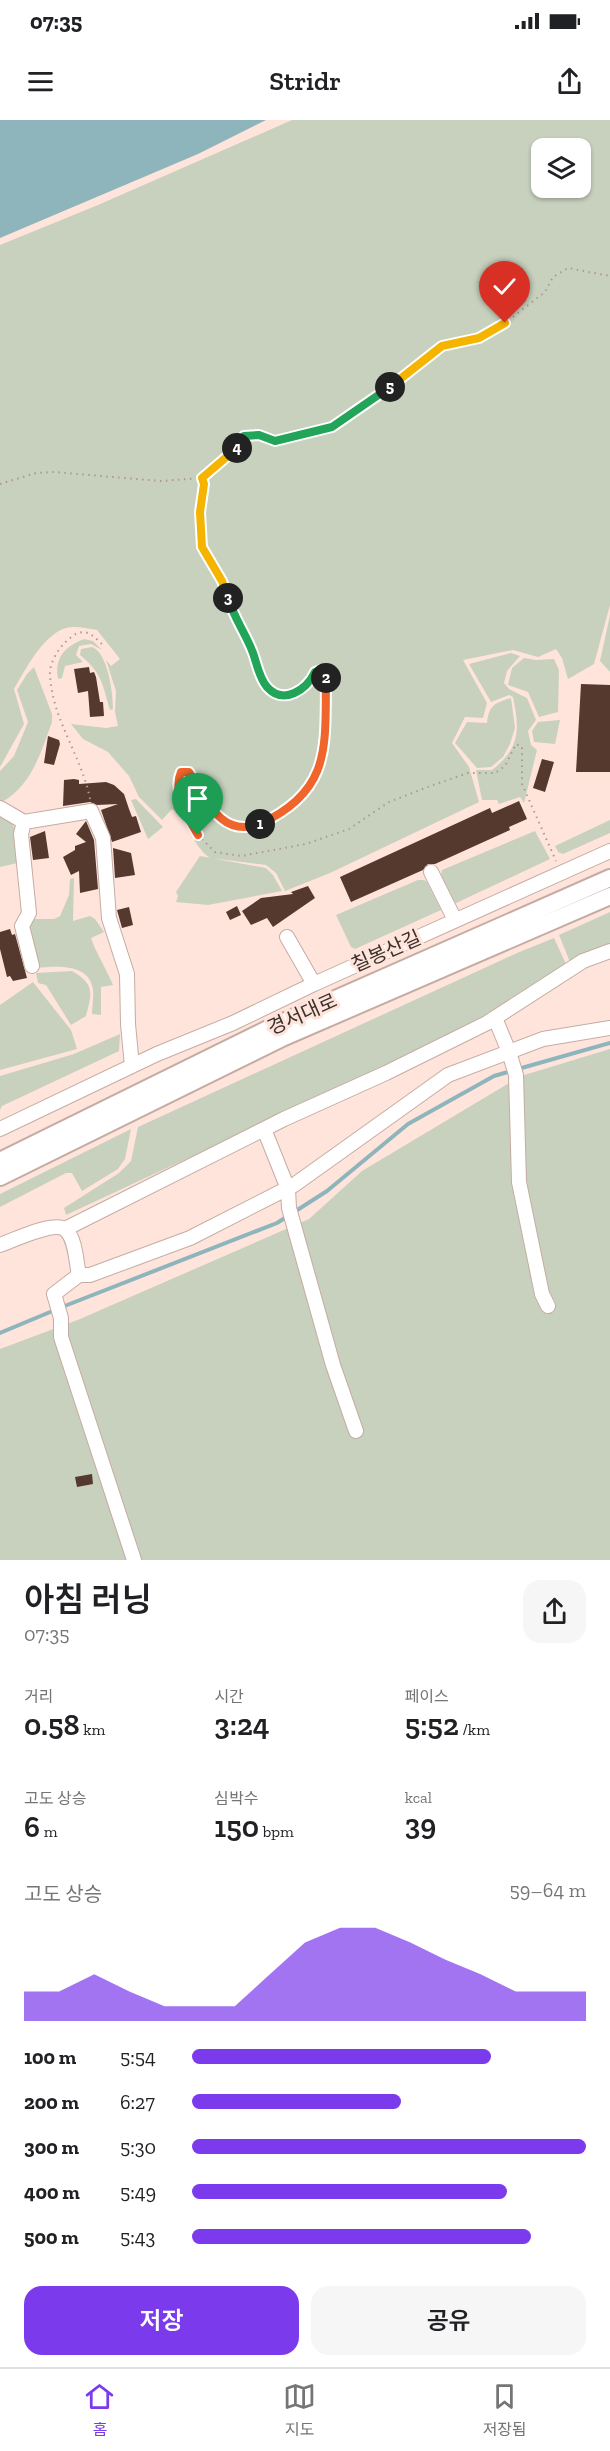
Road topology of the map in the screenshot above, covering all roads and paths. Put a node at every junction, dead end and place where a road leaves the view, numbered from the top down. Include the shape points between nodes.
1 (610, 276) edge
2 (202, 478) junction
3 (0, 484) edge
4 (103, 645) dead end
5 (0, 807) edge
6 (91, 811) junction
7 (24, 822) junction
8 (610, 851) edge
9 (431, 872) dead end
10 (562, 873) junction
11 (610, 878) edge
12 (610, 896) edge
13 (455, 920) junction
14 (287, 937) dead end
15 (610, 951) edge
16 (32, 966) dead end
17 (314, 984) junction
18 (495, 1018) junction
19 (610, 1029) edge
20 (513, 1063) junction
21 (132, 1066) junction
22 (0, 1129) edge
23 (264, 1129) junction
24 (0, 1161) edge
25 (0, 1177) edge
26 (288, 1189) junction
27 (65, 1229) junction
28 (0, 1245) edge
29 (79, 1275) junction
30 (548, 1306) dead end
31 (356, 1431) dead end
32 (134, 1560) edge

1 - 2 path via 568,268 553,277 545,292 505,323 479,338 442,346 332,427 275,441 259,435 244,436 234,452
2 - 3 path via 161,481 54,472
2 - 10 path via 202,547 222,581 266,685 287,695 306,686 315,672 321,670 326,675 326,736 321,765 303,796 291,807 259,825 235,828 216,813 189,772 181,772 178,778 184,810 206,845 215,852 234,856 306,844 349,829 389,802 434,784 461,775 500,771 516,744 522,747 522,784
4 - 6 path via 90,633 80,632 67,639 50,674 59,715 77,757
5 - 7 street
6 - 7 street
6 - 21 street via 103,838 109,918 127,974
7 - 16 street via 21,834 29,913 22,926
8 - 10 street, 칠봉산길
9 - 13 street
10 - 13 street, 칠봉산길
11 - 24 main road, 경서대로 via 272,1027
12 - 25 main road, 경서대로 via 282,1038
13 - 17 street, 칠봉산길
14 - 17 street
15 - 18 street via 583,961
17 - 21 street, 칠봉산길
18 - 20 street
18 - 23 street
19 - 20 street via 543,1039
20 - 26 street via 448,1076
20 - 30 street via 519,1182 542,1294
21 - 22 street, 칠봉산길
23 - 26 street
23 - 27 street
26 - 29 street via 190,1238 90,1275
26 - 31 street via 291,1215 333,1365
27 - 28 street via 55,1226
27 - 29 street
29 - 32 street via 54,1294 61,1318 61,1337

